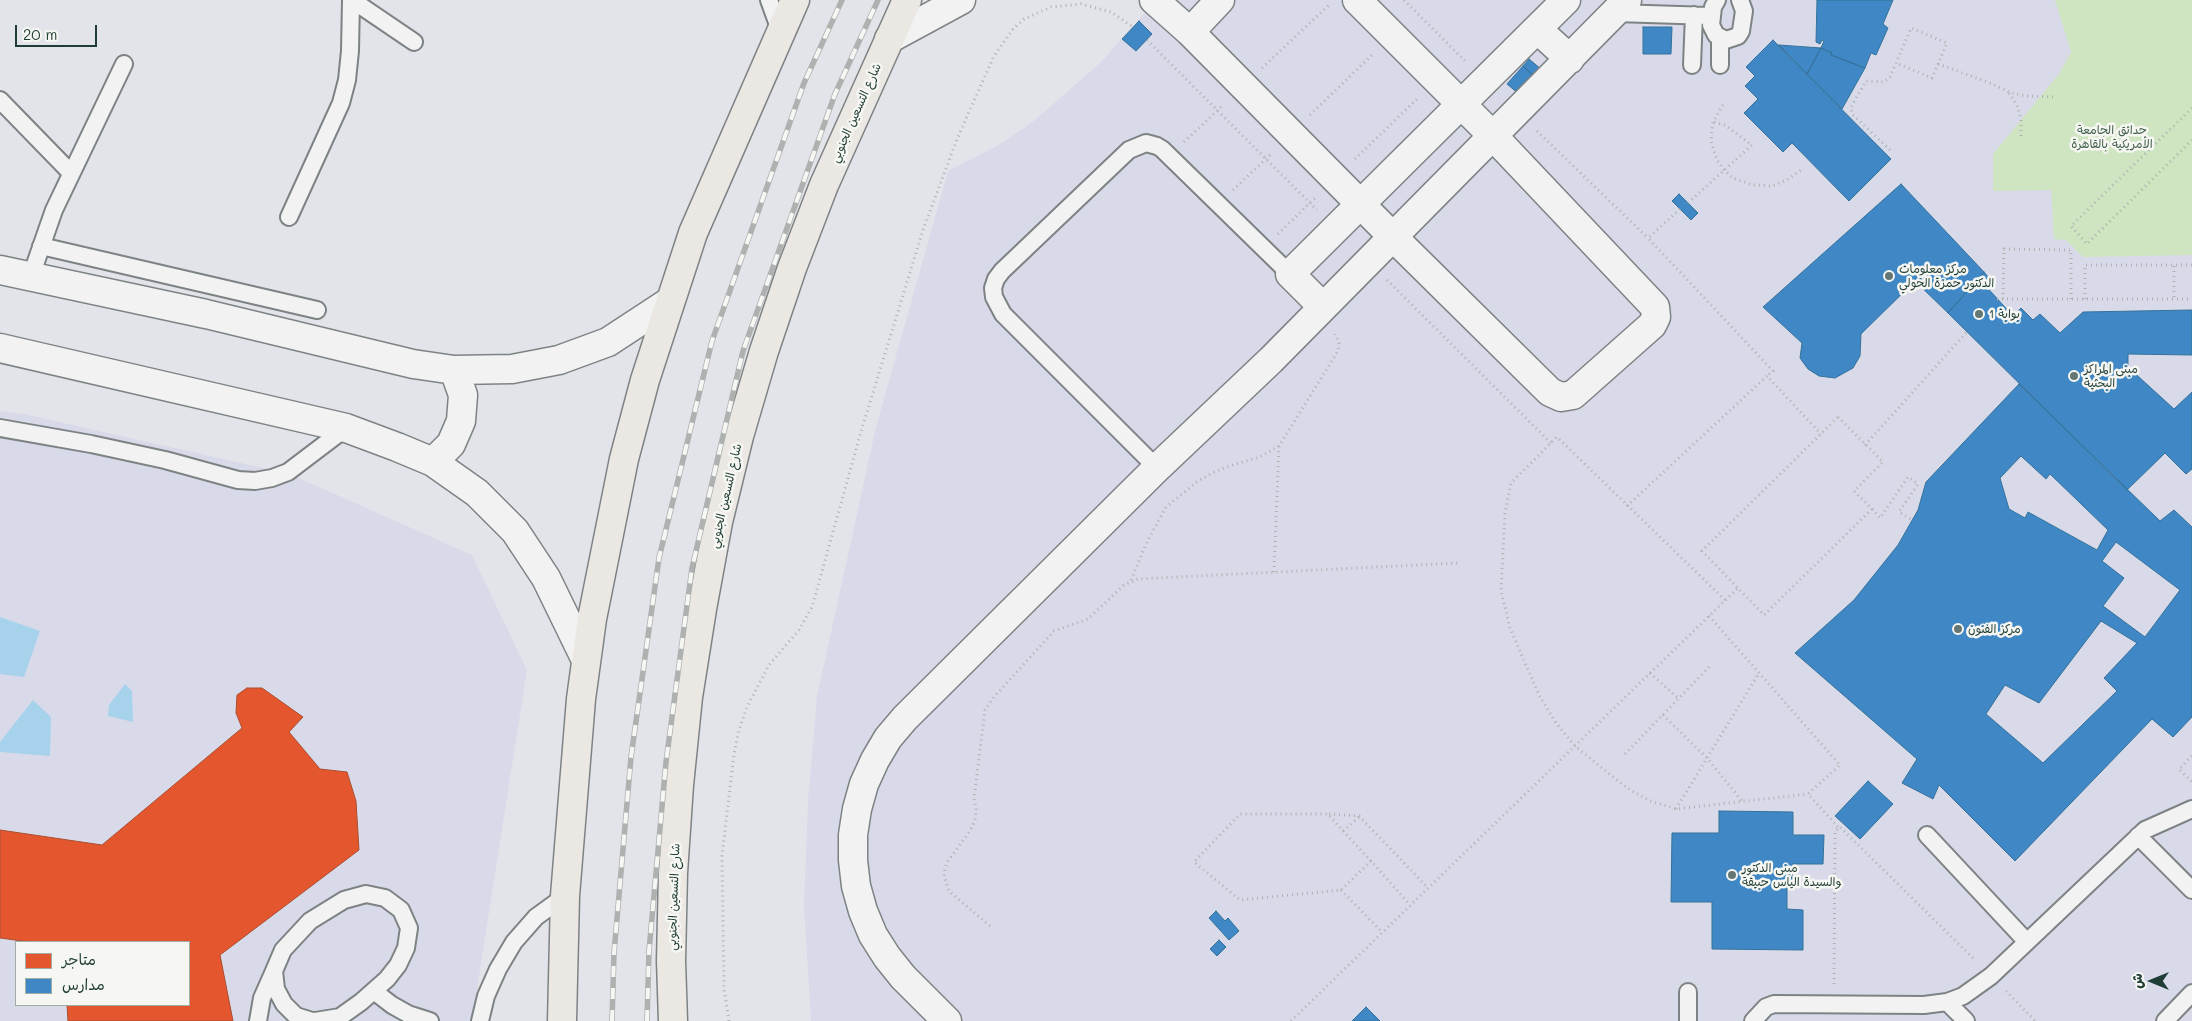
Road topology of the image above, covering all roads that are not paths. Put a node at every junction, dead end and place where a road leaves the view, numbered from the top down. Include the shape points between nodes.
1 (351, 0) edge
2 (769, 0) edge
3 (796, 0) edge
4 (908, 0) edge
5 (961, 0) edge
6 (1154, 0) edge
7 (1220, 0) edge
8 (1357, 0) edge
9 (1566, 0) edge
10 (1717, 0) edge
11 (1740, 0) edge
12 (1614, 4) edge
13 (1694, 15) junction
14 (1712, 16) junction
15 (1537, 29) junction
16 (1190, 32) junction
17 (781, 33) junction
18 (1720, 38) junction
19 (889, 39) junction
20 (414, 42) dead end
21 (1570, 59) junction
22 (124, 64) dead end
23 (1692, 65) dead end
24 (1720, 65) dead end
25 (0, 100) edge
26 (1461, 105) junction
27 (1493, 136) junction
28 (71, 173) junction
29 (1361, 204) junction
30 (290, 217) dead end
31 (1392, 236) junction
32 (41, 246) junction
33 (0, 270) edge
34 (1290, 274) junction
35 (32, 276) junction
36 (669, 302) junction
37 (1322, 306) junction
38 (317, 310) dead end
39 (0, 348) edge
40 (454, 370) junction
41 (0, 428) edge
42 (346, 428) junction
43 (433, 462) junction
44 (1156, 468) junction
45 (585, 658) junction
46 (2192, 809) edge
47 (1927, 835) dead end
48 (2138, 836) junction
49 (2192, 890) edge
50 (565, 896) junction
51 (2027, 942) junction
52 (274, 971) junction
53 (375, 992) junction
54 (1688, 992) dead end
55 (2192, 993) edge
56 (1948, 1002) junction
57 (337, 1019) edge
58 (258, 1021) edge
59 (314, 1021) edge
60 (430, 1021) edge
61 (480, 1021) edge
62 (562, 1021) edge
63 (673, 1021) edge
64 (947, 1021) edge
65 (1688, 1021) edge
66 (1753, 1021) edge
67 (1966, 1021) edge
68 (2165, 1021) edge

1 - 20 lane
1 - 30 lane via 350,51 341,103
2 - 17 lane
3 - 17 main road
4 - 19 main road, شارع التسعين الجنوبي
5 - 19 street
6 - 16 street
7 - 16 street
8 - 26 street
9 - 15 street
10 - 14 lane
11 - 18 lane via 1744,11 1741,31 1732,39
12 - 13 lane
12 - 21 street
13 - 14 lane
13 - 23 lane
14 - 18 lane via 1713,31
15 - 21 street
15 - 26 street
16 - 29 street
17 - 36 main road via 693,233
18 - 24 lane
19 - 63 main road, شارع التسعين الجنوبي via 824,185 792,268 764,351 718,522 697,638 679,784 673,893
21 - 27 street
22 - 28 lane
25 - 28 lane
26 - 27 street
26 - 29 street
27 - 31 street
27 - 31 street via 1655,307 1656,317 1652,325 1573,395 1561,397 1550,392
28 - 32 lane
29 - 31 street
29 - 34 street
31 - 37 street
32 - 35 lane
32 - 38 lane
33 - 35 street
34 - 37 street
34 - 44 lane via 1162,149 1152,144 1140,144 1129,150 1002,271 993,288 1003,314
35 - 40 street via 206,314 396,361
36 - 40 street via 608,342 559,360 512,369
36 - 45 main road via 624,459
37 - 44 street via 1271,360
39 - 42 street
40 - 43 street via 463,395 461,421 451,444
41 - 42 lane via 91,444 238,480 255,481 288,472
42 - 43 street
43 - 45 street via 477,493 515,531 546,578
44 - 64 street via 905,718 888,738 864,784 853,834 856,886 863,911 887,957
45 - 50 main road
46 - 48 lane via 2154,825
47 - 51 lane
48 - 49 lane
48 - 51 lane
50 - 61 lane via 536,917 514,942 486,996
50 - 62 main road
51 - 56 lane via 1991,976 1964,996
52 - 53 lane via 283,950 310,921 344,900 366,894 385,898 401,910 409,928 406,948 398,965
52 - 58 lane via 262,998
52 - 59 lane via 276,989 284,1004 296,1016
53 - 57 lane
53 - 60 lane via 400,1010
54 - 65 lane
55 - 68 lane
56 - 66 lane via 1924,1005 1774,1004
56 - 67 lane
57 - 59 lane

